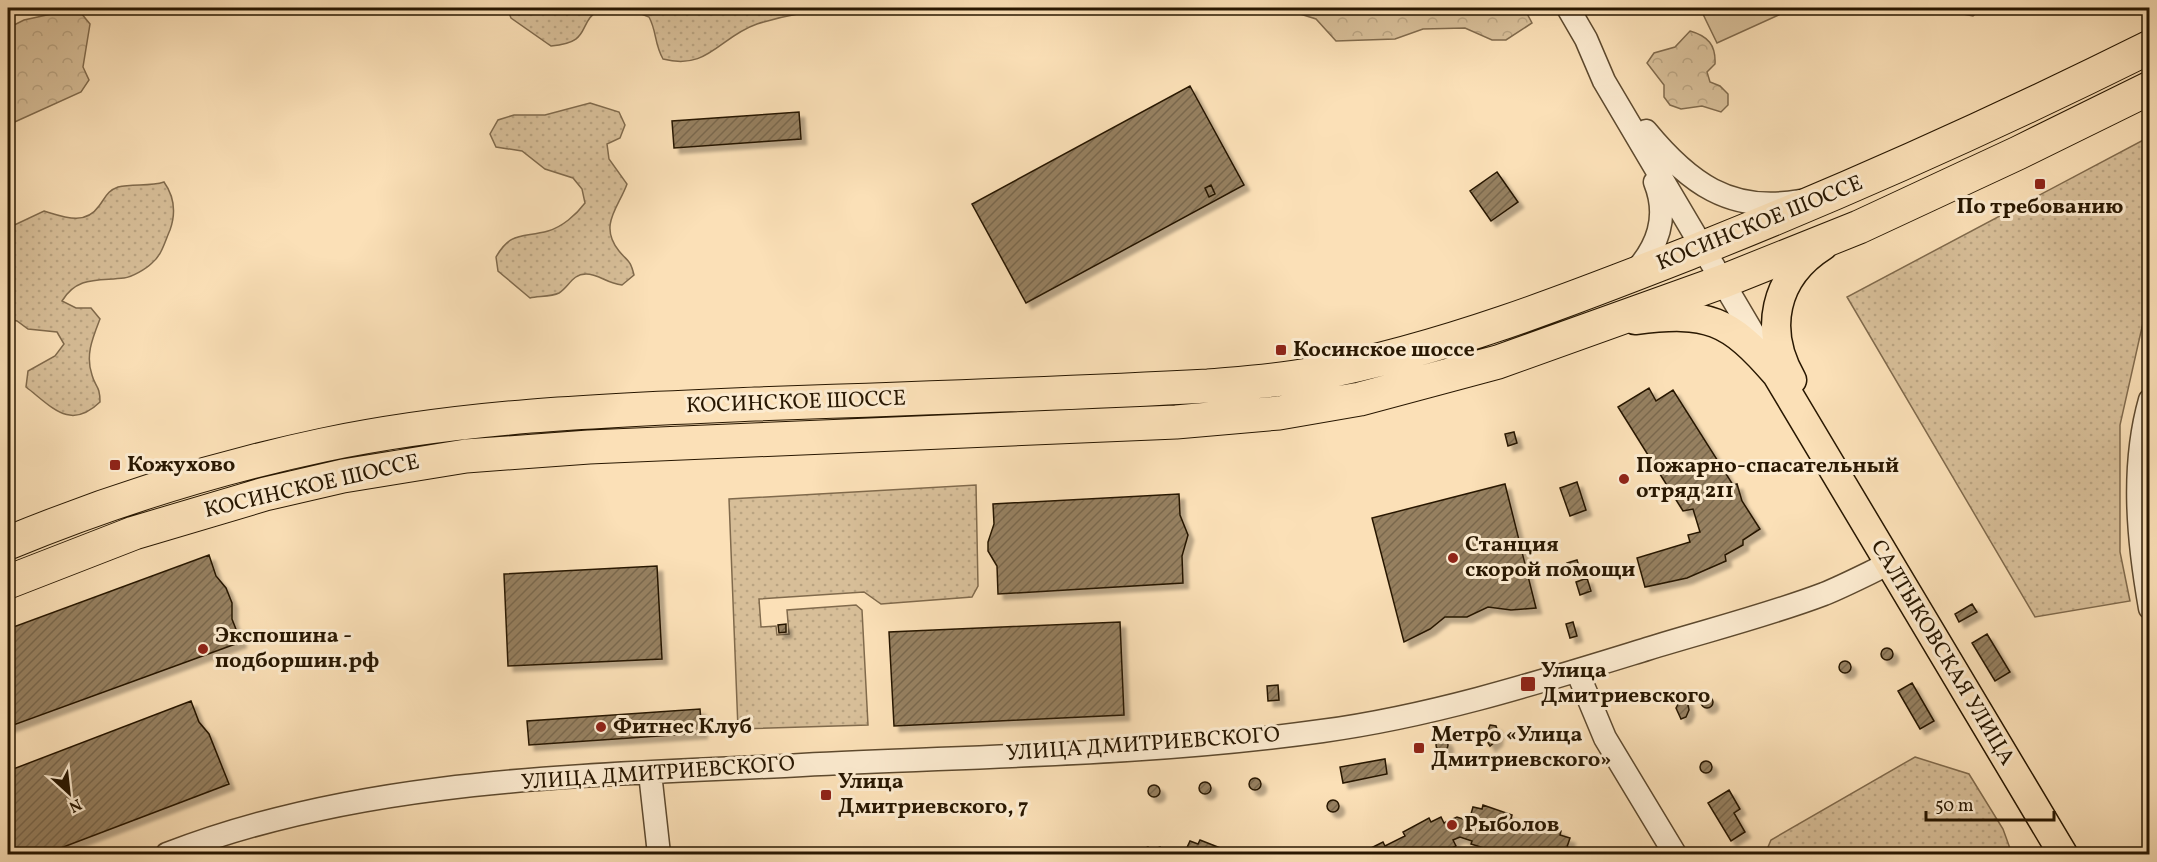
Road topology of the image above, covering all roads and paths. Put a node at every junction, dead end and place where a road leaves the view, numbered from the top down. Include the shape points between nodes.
1 (1568, 8) edge
2 (2150, 47) edge
3 (2150, 88) edge
4 (1639, 131) junction
5 (1845, 190) junction
6 (1859, 227) junction
7 (1709, 245) junction
8 (1630, 276) junction
9 (1729, 279) junction
10 (1606, 324) junction
11 (1782, 373) junction
12 (2150, 400) edge
13 (8, 543) edge
14 (1888, 564) junction
15 (8, 582) edge
16 (2150, 608) edge
17 (1577, 671) junction
18 (650, 773) junction
19 (167, 855) edge
20 (659, 855) edge
21 (1675, 855) edge
22 (2063, 855) edge

1 - 4 street, САЛТЫКОВСКАЯ УЛИЦА via 1604,81
2 - 5 highway, КОСИНСКОЕ ШОССЕ via 2038,103
3 - 6 highway, КОСИНСКОЕ ШОССЕ
4 - 5 street via 1702,186 1727,198 1797,202
4 - 7 street, САЛТЫКОВСКАЯ УЛИЦА
4 - 8 street via 1661,196 1663,214 1654,244
5 - 7 highway, КОСИНСКОЕ ШОССЕ
6 - 9 highway, КОСИНСКОЕ ШОССЕ
6 - 11 main road via 1802,260 1785,284 1777,320
7 - 8 highway, КОСИНСКОЕ ШОССЕ
7 - 9 street, САЛТЫКОВСКАЯ УЛИЦА
8 - 13 highway, КОСИНСКОЕ ШОССЕ via 1434,343 1349,367 1271,380 1115,391 529,414 388,433 325,444 201,475 116,501
9 - 10 highway, КОСИНСКОЕ ШОССЕ
9 - 11 street, САЛТЫКОВСКАЯ УЛИЦА
10 - 11 main road via 1686,316 1706,319 1727,327
10 - 15 highway, КОСИНСКОЕ ШОССЕ via 1498,362 1405,388 1279,413 1176,422 589,447 412,464 265,494 179,518
11 - 14 main road, САЛТЫКОВСКАЯ УЛИЦА
12 - 16 street via 2139,454 2143,569
14 - 17 street, УЛИЦА ДМИТРИЕВСКОГО via 1824,594
14 - 22 main road, САЛТЫКОВСКАЯ УЛИЦА
17 - 18 street, УЛИЦА ДМИТРИЕВСКОГО via 1422,712 1277,737 1178,746
17 - 21 street via 1605,738
18 - 19 street, УЛИЦА ДМИТРИЕВСКОГО via 485,786 353,803 232,831
18 - 20 street

